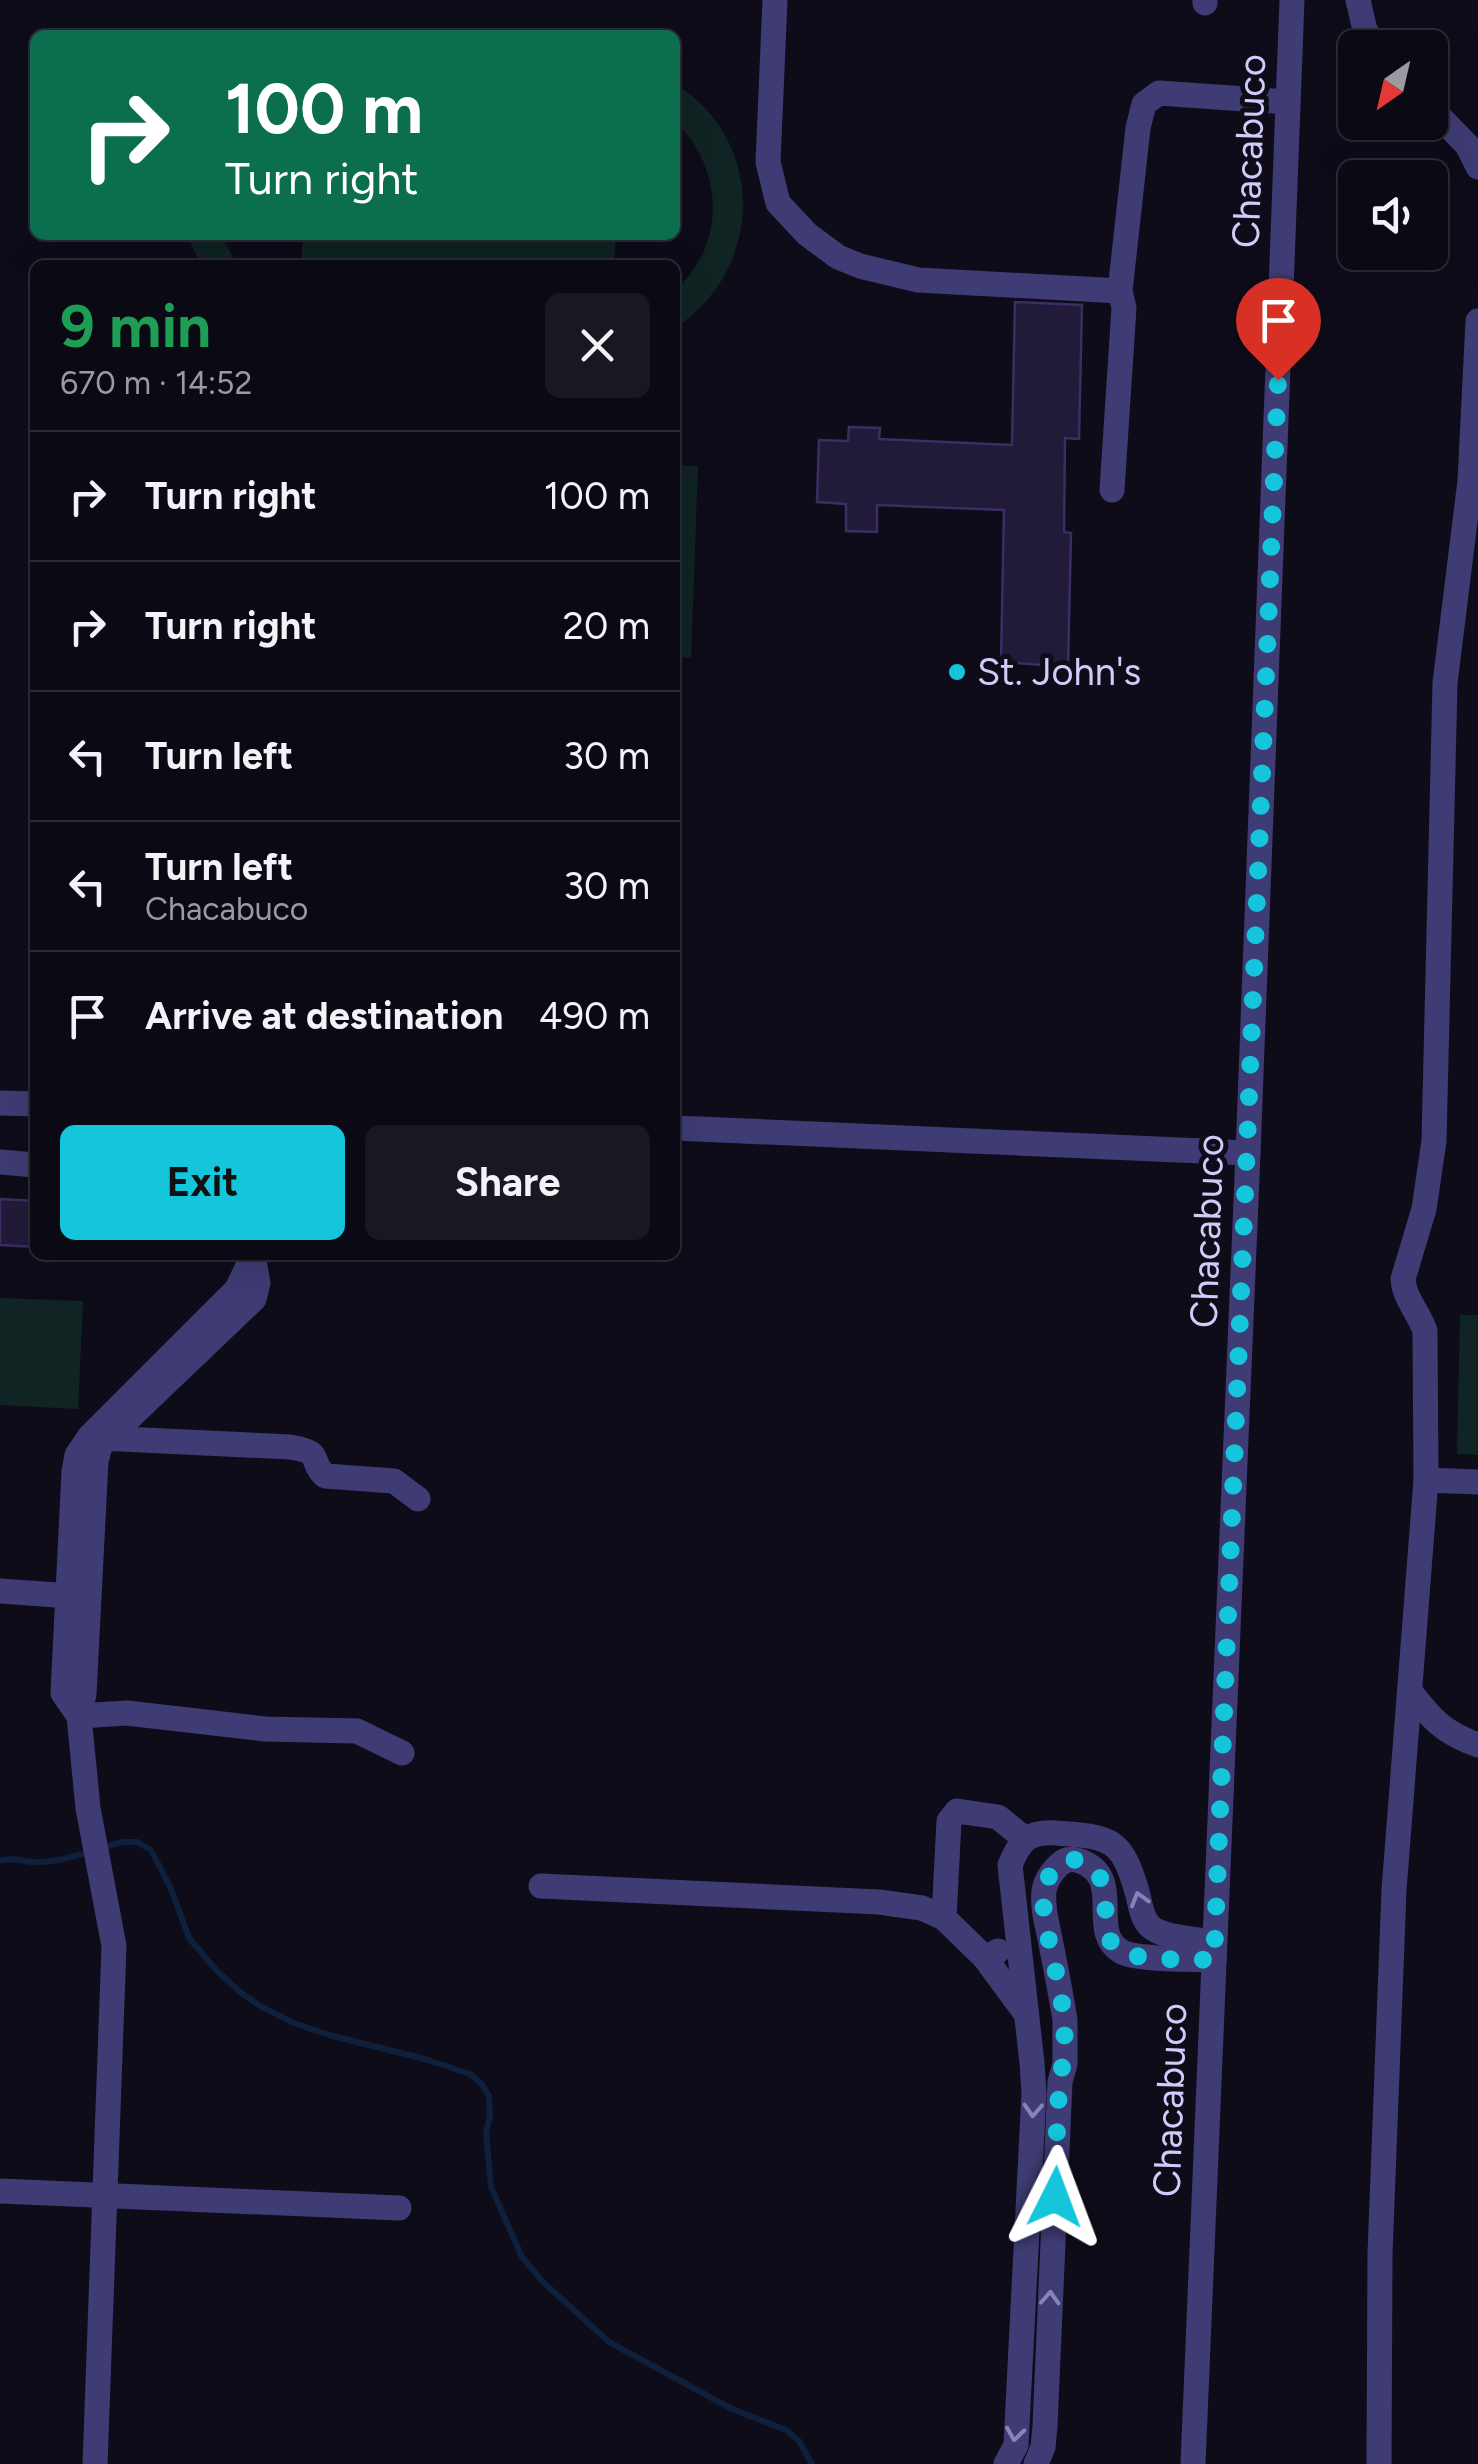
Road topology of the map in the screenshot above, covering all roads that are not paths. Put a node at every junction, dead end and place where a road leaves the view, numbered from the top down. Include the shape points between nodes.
1 (775, 0) edge
2 (1292, 0) edge
3 (1358, 0) edge
4 (1365, 30) edge
5 (1288, 102) junction
6 (1448, 126) edge
7 (1478, 167) edge
8 (1120, 290) junction
9 (1478, 324) edge
10 (1474, 480) edge
11 (1112, 490) dead end
12 (0, 1102) edge
13 (30, 1104) edge
14 (680, 1128) edge
15 (1248, 1153) junction
16 (0, 1162) edge
17 (30, 1165) edge
18 (254, 1260) edge
19 (98, 1438) junction
20 (1426, 1480) junction
21 (1478, 1482) edge
22 (418, 1500) dead end
23 (0, 1591) edge
24 (78, 1596) junction
25 (1410, 1690) junction
26 (78, 1716) junction
27 (1478, 1746) edge
28 (402, 1754) dead end
29 (1025, 1839) junction
30 (540, 1886) dead end
31 (944, 1918) junction
32 (1048, 1929) junction
33 (1018, 1939) junction
34 (1214, 1951) junction
35 (985, 1958) junction
36 (1027, 2023) junction
37 (1066, 2032) junction
38 (1032, 2062) junction
39 (1064, 2064) junction
40 (0, 2191) edge
41 (105, 2197) junction
42 (398, 2208) dead end
43 (96, 2464) edge
44 (1006, 2464) edge
45 (1036, 2464) edge
46 (1193, 2464) edge
47 (1379, 2464) edge

1 - 8 street via 768,162 778,203 807,234 838,257 918,280
2 - 5 street, Chacabuco
3 - 4 street
5 - 8 street via 1159,94 1144,104
5 - 15 street, Chacabuco
6 - 7 street
8 - 11 street
9 - 10 street
10 - 20 street via 1442,736 1434,1141 1424,1210 1403,1279 1425,1330
12 - 13 street
14 - 15 street
15 - 34 street, Chacabuco
16 - 17 street
18 - 19 street via 254,1299
19 - 22 street via 309,1450 325,1476 394,1481
19 - 24 street
20 - 21 street
20 - 25 street
23 - 24 street
24 - 26 street via 63,1693
25 - 27 street via 1437,1724
25 - 47 street via 1394,1890
26 - 28 street via 127,1713 266,1729 358,1731
26 - 41 street via 114,1946
29 - 31 street via 998,1817 958,1810 949,1822
29 - 33 street via 1010,1865
34 -> 29 street via 1149,1926 1128,1862 1112,1844 1098,1836 1042,1832
30 - 31 street via 879,1902
31 - 35 street
32 - 33 street
32 - 34 street via 1044,1886 1056,1867 1078,1860 1100,1875 1106,1928 1122,1952
32 - 37 street
33 - 35 street
33 - 36 street
34 - 46 street, Chacabuco
35 - 36 street
36 - 37 street
36 - 38 street
37 - 39 street
38 - 39 street
38 -> 44 street via 1016,2445
45 -> 39 street via 1044,2426
40 - 41 street
41 - 42 street
41 - 43 street

